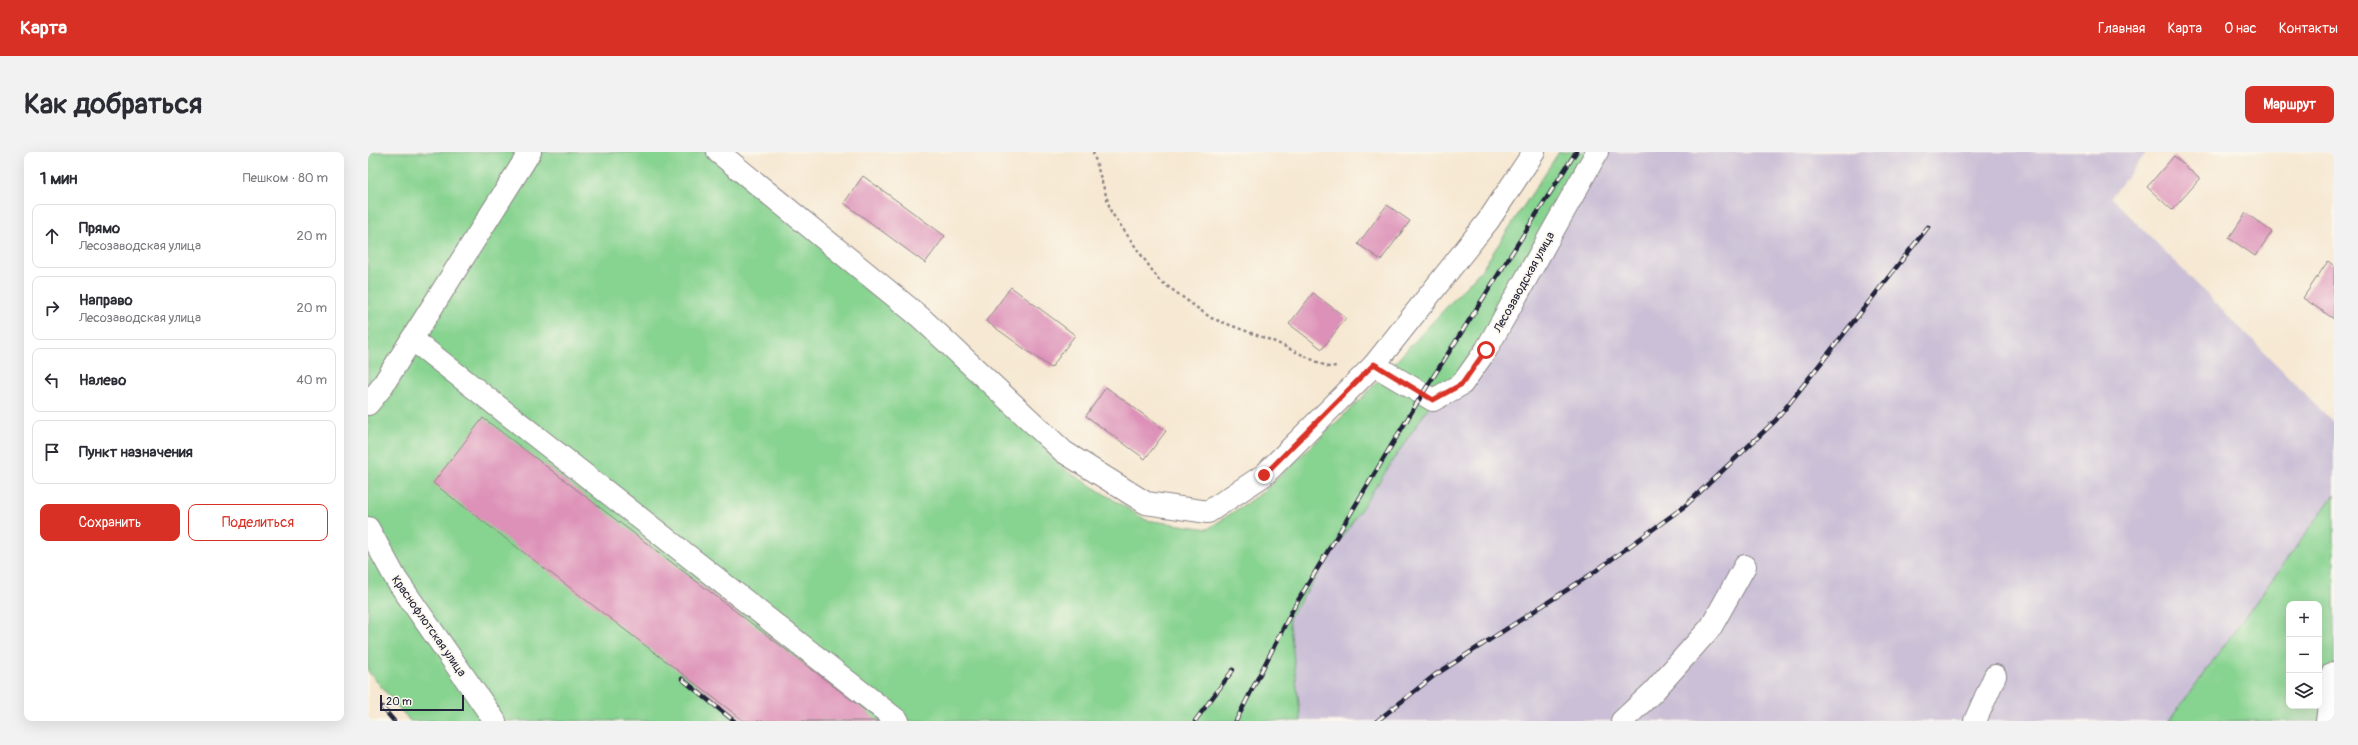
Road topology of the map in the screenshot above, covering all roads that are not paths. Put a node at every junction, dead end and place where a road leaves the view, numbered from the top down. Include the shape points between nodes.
1 (530, 152) edge
2 (718, 152) edge
3 (1534, 152) edge
4 (1597, 152) edge
5 (412, 339) junction
6 (1374, 364) junction
7 (368, 404) edge
8 (368, 528) edge
9 (1745, 566) dead end
10 (2333, 672) dead end
11 (1995, 676) dead end
12 (495, 721) edge
13 (898, 721) edge
14 (1622, 721) edge
15 (1975, 721) edge
16 (2327, 721) edge

1 - 5 street
2 - 6 street via 920,317 1064,452 1146,503 1208,512 1264,475
3 - 6 street via 1488,221
4 - 6 street, Лесозаводская улица via 1486,350 1462,384 1433,400
5 - 7 street
5 - 13 street
8 - 12 street, Краснофлотская улица via 396,579
9 - 14 street via 1712,627 1653,692
10 - 16 street
11 - 15 street

